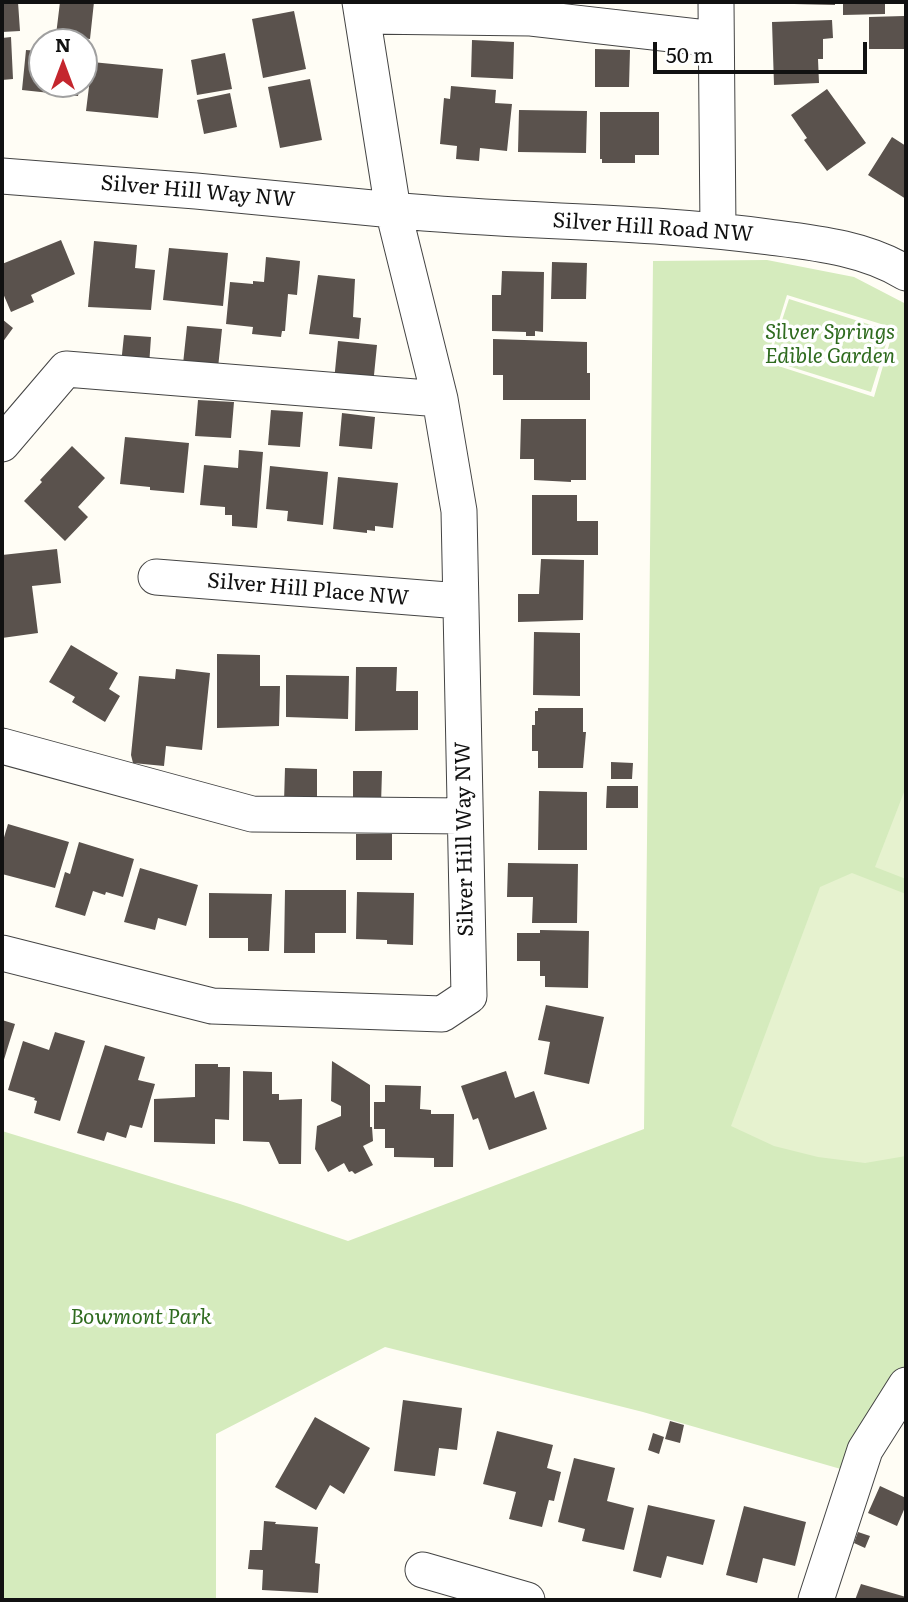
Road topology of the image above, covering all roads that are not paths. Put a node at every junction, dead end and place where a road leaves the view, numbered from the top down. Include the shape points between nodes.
1 (716, 2) edge
2 (362, 9) edge
3 (531, 10) edge
4 (715, 39) junction
5 (2, 176) edge
6 (393, 210) junction
7 (718, 230) junction
8 (906, 273) edge
9 (440, 399) junction
10 (2, 444) edge
11 (156, 577) dead end
12 (460, 601) junction
13 (2, 746) edge
14 (465, 816) junction
15 (2, 953) edge
16 (906, 1385) edge
17 (423, 1570) dead end
18 (527, 1600) edge
19 (816, 1600) edge

1 - 4 street
2 - 3 street
2 - 6 street, Silver Hill Way NW
3 - 4 street
4 - 7 street
5 - 6 street, Silver Hill Way NW
6 - 7 street, Silver Hill Road NW
6 - 9 street, Silver Hill Way NW
7 - 8 street, Silver Hill Road NW via 838,246
9 - 10 street via 66,369
9 - 12 street, Silver Hill Way NW via 459,511
11 - 12 street, Silver Hill Place NW
12 - 14 street, Silver Hill Way NW
13 - 14 street via 251,814
14 - 15 street, Silver Hill Way NW via 469,996 442,1014 212,1006
16 - 19 street via 865,1450
17 - 18 street

